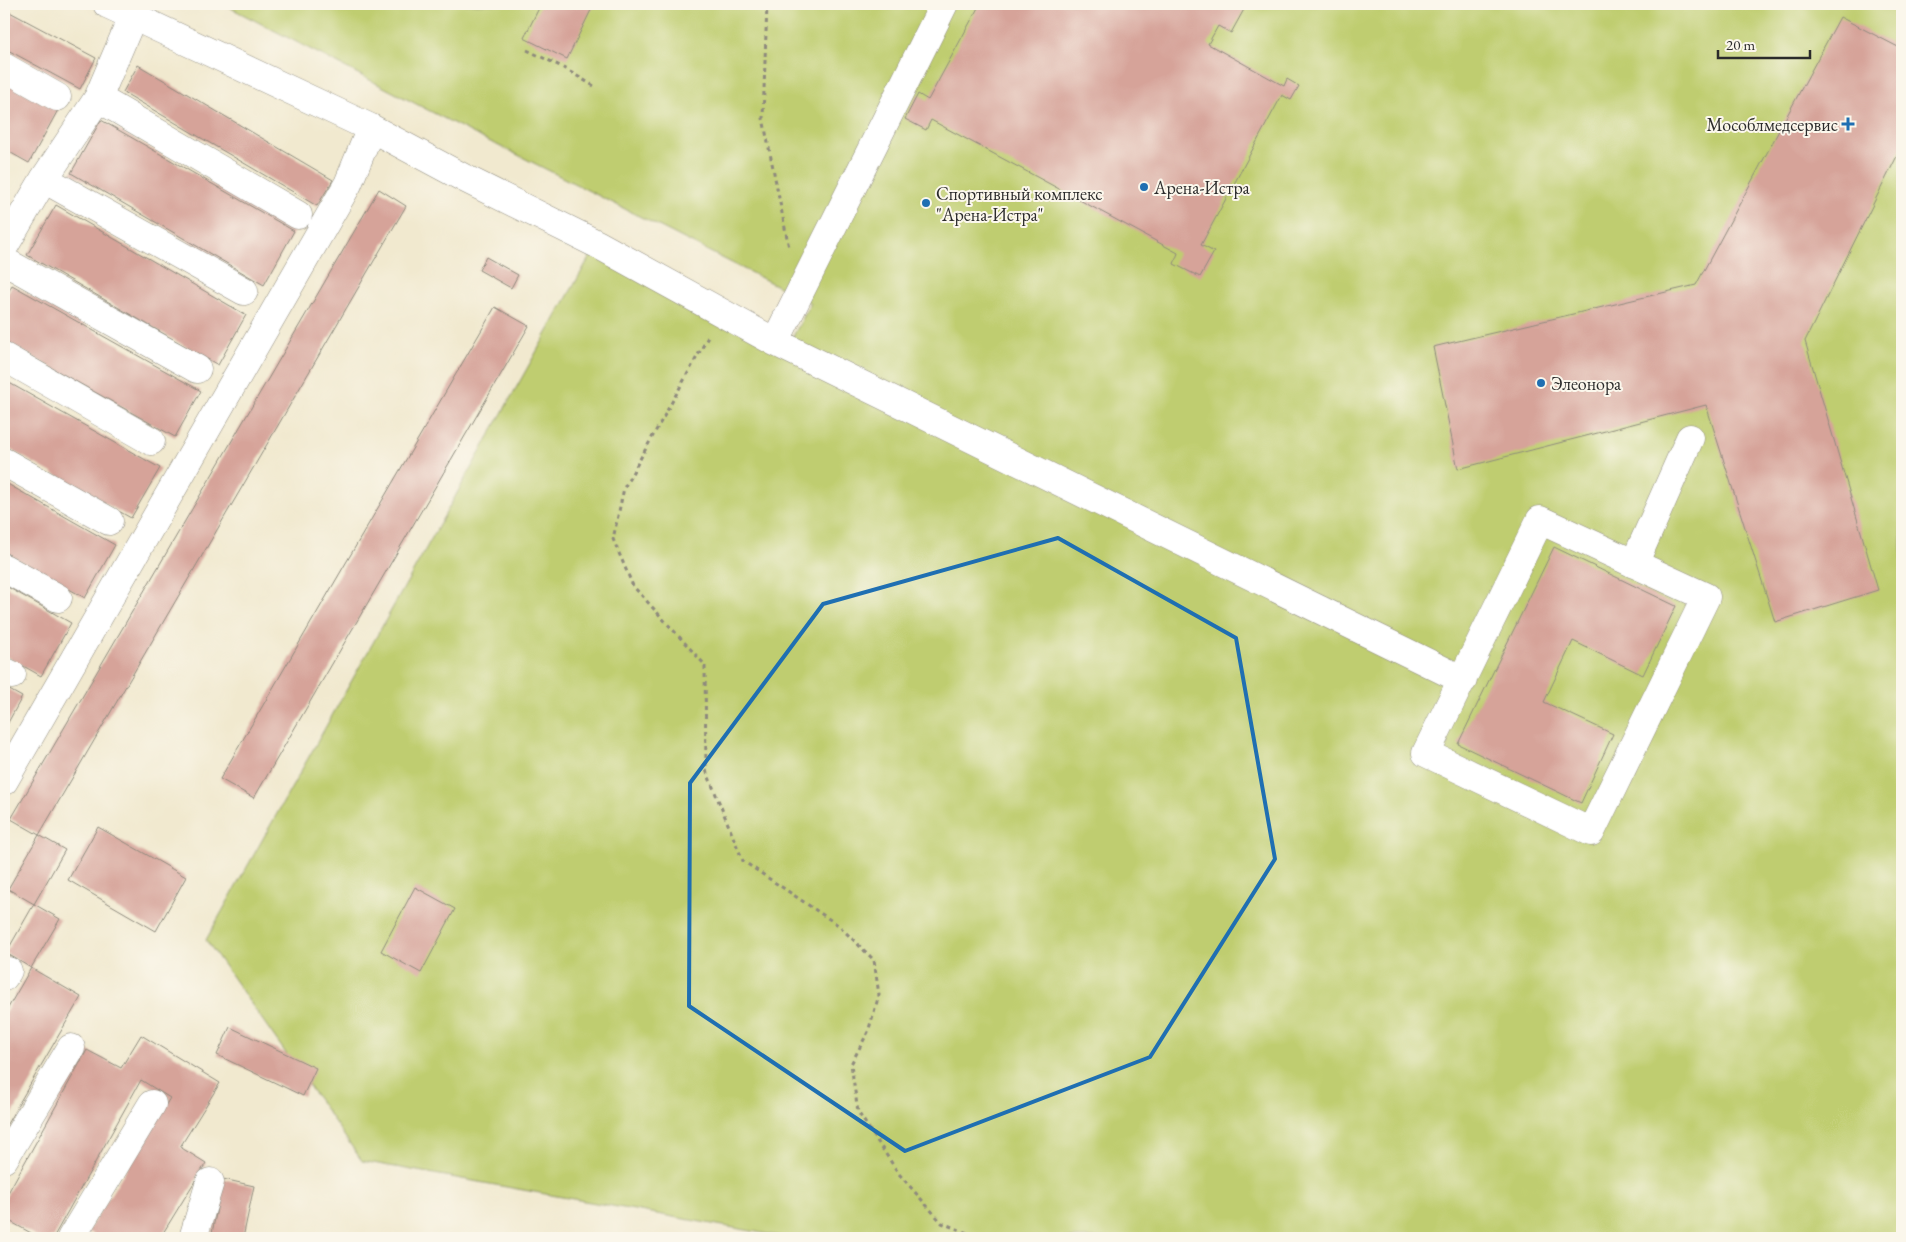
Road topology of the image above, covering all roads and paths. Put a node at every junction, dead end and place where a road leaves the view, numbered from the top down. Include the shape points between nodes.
1 (107, 4) edge
2 (767, 4) edge
3 (944, 4) edge
4 (133, 16) junction
5 (527, 50) dead end
6 (4, 67) edge
7 (594, 86) dead end
8 (57, 97) dead end
9 (98, 98) junction
10 (371, 128) junction
11 (44, 179) junction
12 (298, 215) dead end
13 (4, 247) edge
14 (789, 249) dead end
15 (4, 261) edge
16 (244, 291) dead end
17 (721, 313) junction
18 (774, 342) junction
19 (4, 357) edge
20 (197, 369) dead end
21 (1690, 438) dead end
22 (151, 441) dead end
23 (4, 462) edge
24 (109, 521) dead end
25 (1634, 564) junction
26 (4, 568) edge
27 (58, 598) dead end
28 (1463, 680) junction
29 (4, 781) edge
30 (71, 1048) dead end
31 (152, 1104) dead end
32 (4, 1158) edge
33 (210, 1182) dead end
34 (71, 1238) edge
35 (193, 1238) edge
36 (980, 1238) edge

1 - 4 lane
2 - 14 path via 763,118
3 - 18 lane
4 - 9 lane
4 - 10 lane
5 - 7 path
6 - 8 lane
9 - 11 lane
9 - 12 lane
10 - 17 lane via 597,244
10 - 29 lane via 348,184
11 - 13 lane
11 - 16 lane
15 - 20 lane
17 - 18 lane
17 - 36 path via 624,488 613,539 633,586 704,665 706,770 744,861 838,924 874,960 879,995 868,1032 851,1064 858,1112 899,1174 942,1223
18 - 28 lane
19 - 22 lane
21 - 25 lane
23 - 24 lane
25 - 28 lane via 1540,520
25 - 28 lane via 1706,597 1591,832 1426,753
26 - 27 lane
30 - 32 lane
31 - 34 lane
33 - 35 lane

